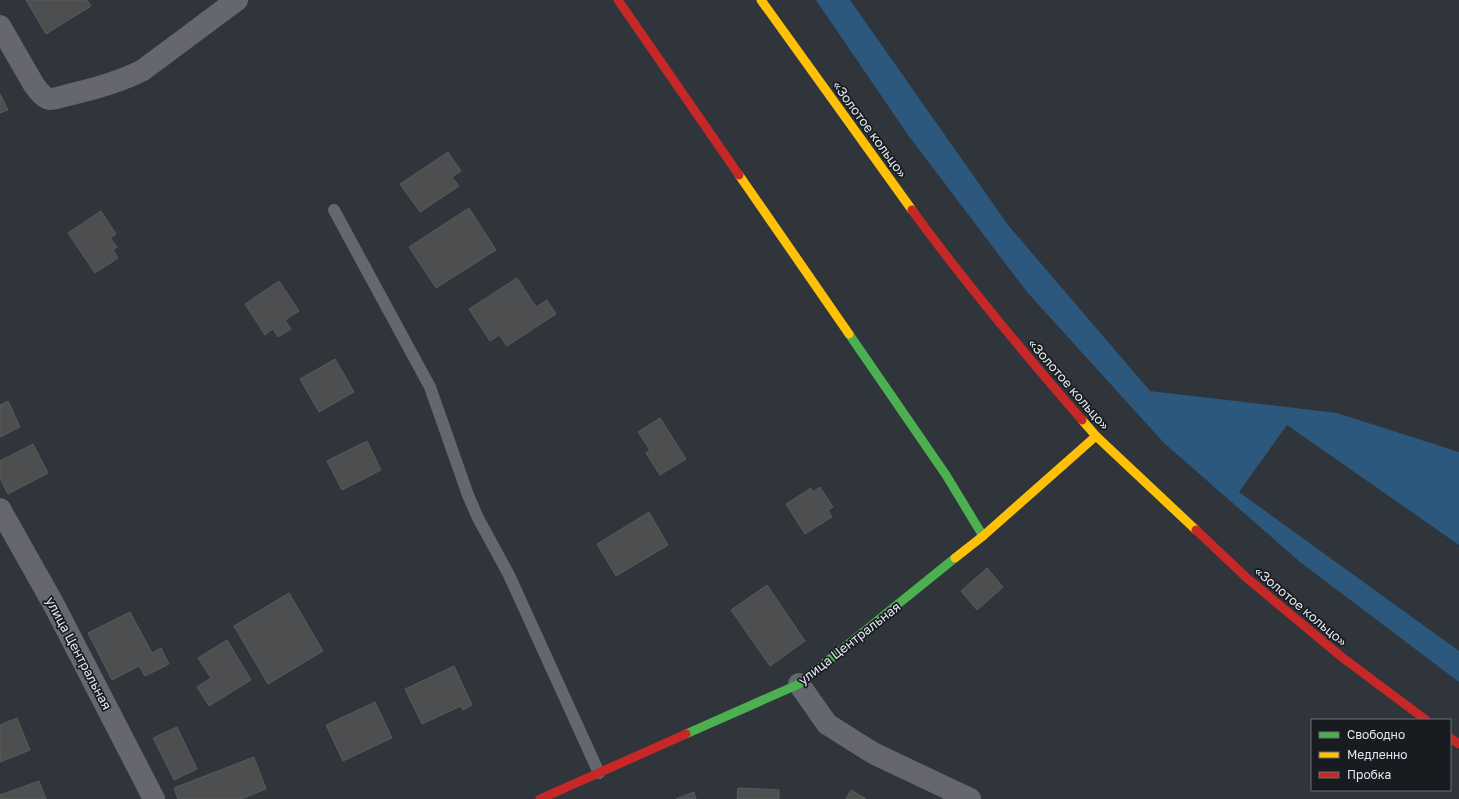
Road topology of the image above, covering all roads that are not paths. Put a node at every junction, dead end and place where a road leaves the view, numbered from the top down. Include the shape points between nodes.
1 (237, 0) edge
2 (618, 0) edge
3 (761, 0) edge
4 (0, 26) edge
5 (334, 210) dead end
6 (1096, 436) junction
7 (0, 509) edge
8 (983, 536) junction
9 (799, 684) junction
10 (1425, 719) edge
11 (599, 773) junction
12 (154, 799) edge
13 (540, 799) edge
14 (970, 799) edge

1 - 4 street via 143,70 114,82 51,99 46,98 34,85
2 - 8 main road via 946,474
3 - 6 main road, «Золотое кольцо» via 932,238 1009,336
5 - 11 lane via 430,387 478,518 509,575
6 - 8 main road, улица Центральная
6 - 10 main road, «Золотое кольцо» via 1248,579 1343,658
7 - 12 street, улица Центральная via 54,605
8 - 9 main road, улица Центральная
9 - 11 main road, улица Центральная
9 - 14 street via 827,724 873,753
11 - 13 main road, улица Центральная

